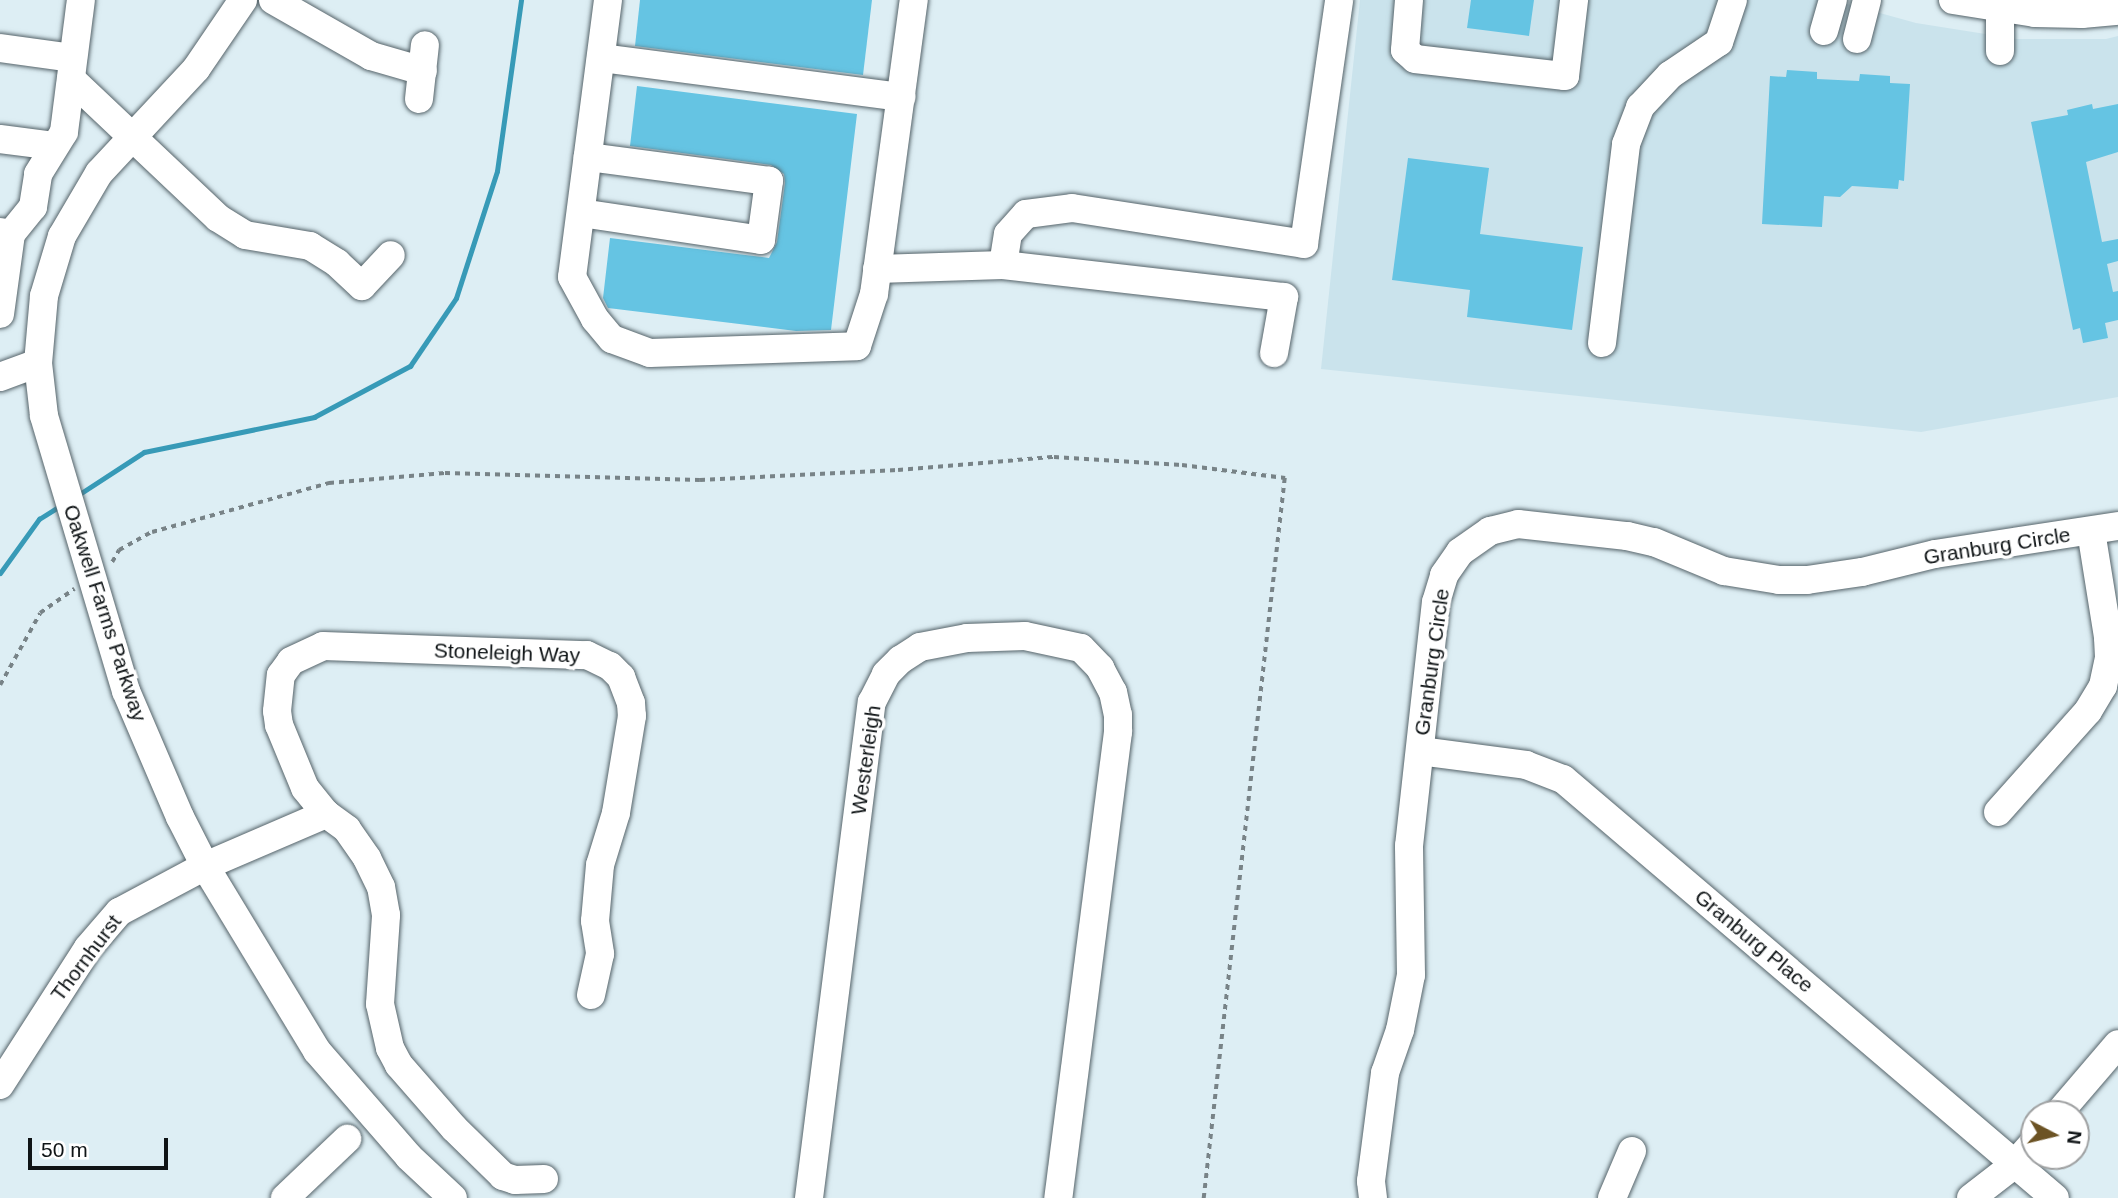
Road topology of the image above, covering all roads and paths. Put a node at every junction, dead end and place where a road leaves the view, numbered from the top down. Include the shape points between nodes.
1 (81, 0) edge
2 (243, 0) edge
3 (273, 0) edge
4 (608, 0) edge
5 (915, 0) edge
6 (1339, 0) edge
7 (1409, 0) edge
8 (1574, 0) edge
9 (1733, 0) edge
10 (1833, 0) edge
11 (1867, 0) edge
12 (1953, 0) edge
13 (2097, 7) edge
14 (2000, 10) junction
15 (1824, 31) dead end
16 (1857, 39) dead end
17 (0, 48) edge
18 (2000, 51) dead end
19 (601, 58) junction
20 (72, 69) junction
21 (422, 72) dead end
22 (901, 97) junction
23 (131, 137) junction
24 (0, 139) edge
25 (54, 146) junction
26 (588, 157) junction
27 (581, 213) junction
28 (6, 233) edge
29 (391, 255) dead end
30 (1003, 265) junction
31 (877, 269) junction
32 (0, 314) edge
33 (1602, 343) dead end
34 (1274, 353) dead end
35 (38, 363) junction
36 (0, 377) edge
37 (2105, 529) edge
38 (92, 574) junction
39 (0, 685) edge
40 (1420, 751) junction
41 (1998, 812) dead end
42 (326, 814) junction
43 (205, 866) junction
44 (591, 995) dead end
45 (2115, 1053) edge
46 (0, 1085) edge
47 (2071, 1100) edge
48 (347, 1139) dead end
49 (1632, 1151) dead end
50 (2020, 1158) edge
51 (2015, 1164) junction
52 (544, 1179) dead end
53 (285, 1198) edge
54 (453, 1198) edge
55 (809, 1198) edge
56 (1058, 1198) edge
57 (1204, 1198) edge
58 (1373, 1198) edge
59 (1612, 1198) edge
60 (1971, 1198) edge
61 (2055, 1198) edge

1 - 20 street
2 - 23 street, Oakwell Farms Parkway via 196,69
3 - 21 street via 371,57
4 - 19 street
5 - 22 street
6 - 30 street via 1304,244 1072,208 1026,214 1008,234
7 - 8 street via 1405,50 1415,59 1565,76
9 - 33 street via 1719,42 1670,75 1640,107 1626,144
10 - 15 street
11 - 16 street
12 - 14 street
13 - 14 street
14 - 18 street
17 - 20 street
19 - 22 street
19 - 26 street
20 - 23 street
20 - 25 street via 64,132
22 - 31 street
23 - 29 street via 218,218 245,235 310,246 362,286
23 - 35 street, Oakwell Farms Parkway via 99,173 62,236 44,296
24 - 25 street
25 - 28 street via 38,174 33,207
26 - 27 street
26 - 27 street via 769,181 761,240
27 - 31 street via 572,277 612,339 650,353 857,346
28 - 32 street
30 - 31 street
30 - 34 street via 1284,297
35 - 36 street
35 - 38 street, Oakwell Farms Parkway via 44,416
37 - 40 street, Granburg Circle via 1935,554 1835,577 1793,580 1724,571 1654,542 1627,536 1518,524 1490,531 1460,552 1444,575 1436,602
37 - 41 street via 2109,657 2103,685 2088,711
38 - 39 path via 40,613
38 - 43 street, Oakwell Farms Parkway via 126,691
38 - 57 path via 119,550 152,532 329,483 445,473 700,480 1054,457 1182,465 1285,478
40 - 51 street, Granburg Place via 1526,765 1563,779
40 - 58 street, Granburg Circle via 1407,873 1411,975 1385,1073 1371,1181
42 - 43 street, Thornhurst
42 - 44 street, Stoneleigh Way via 305,788 279,726 281,675 299,655 323,646 587,655 610,666 621,677 632,716 616,813 600,865 595,921 600,954
42 - 52 street via 346,829 381,887 386,915 380,1004 390,1048 399,1065 503,1176
43 - 46 street, Thornhurst via 112,918
43 - 54 street, Oakwell Farms Parkway via 317,1051 409,1157
45 - 47 street
48 - 53 street
49 - 59 street
50 - 51 street
51 - 60 street
51 - 61 street, Granburg Place
55 - 56 street, Westerleigh via 872,702 886,674 920,647 967,638 1025,636 1081,648 1101,667 1118,715

